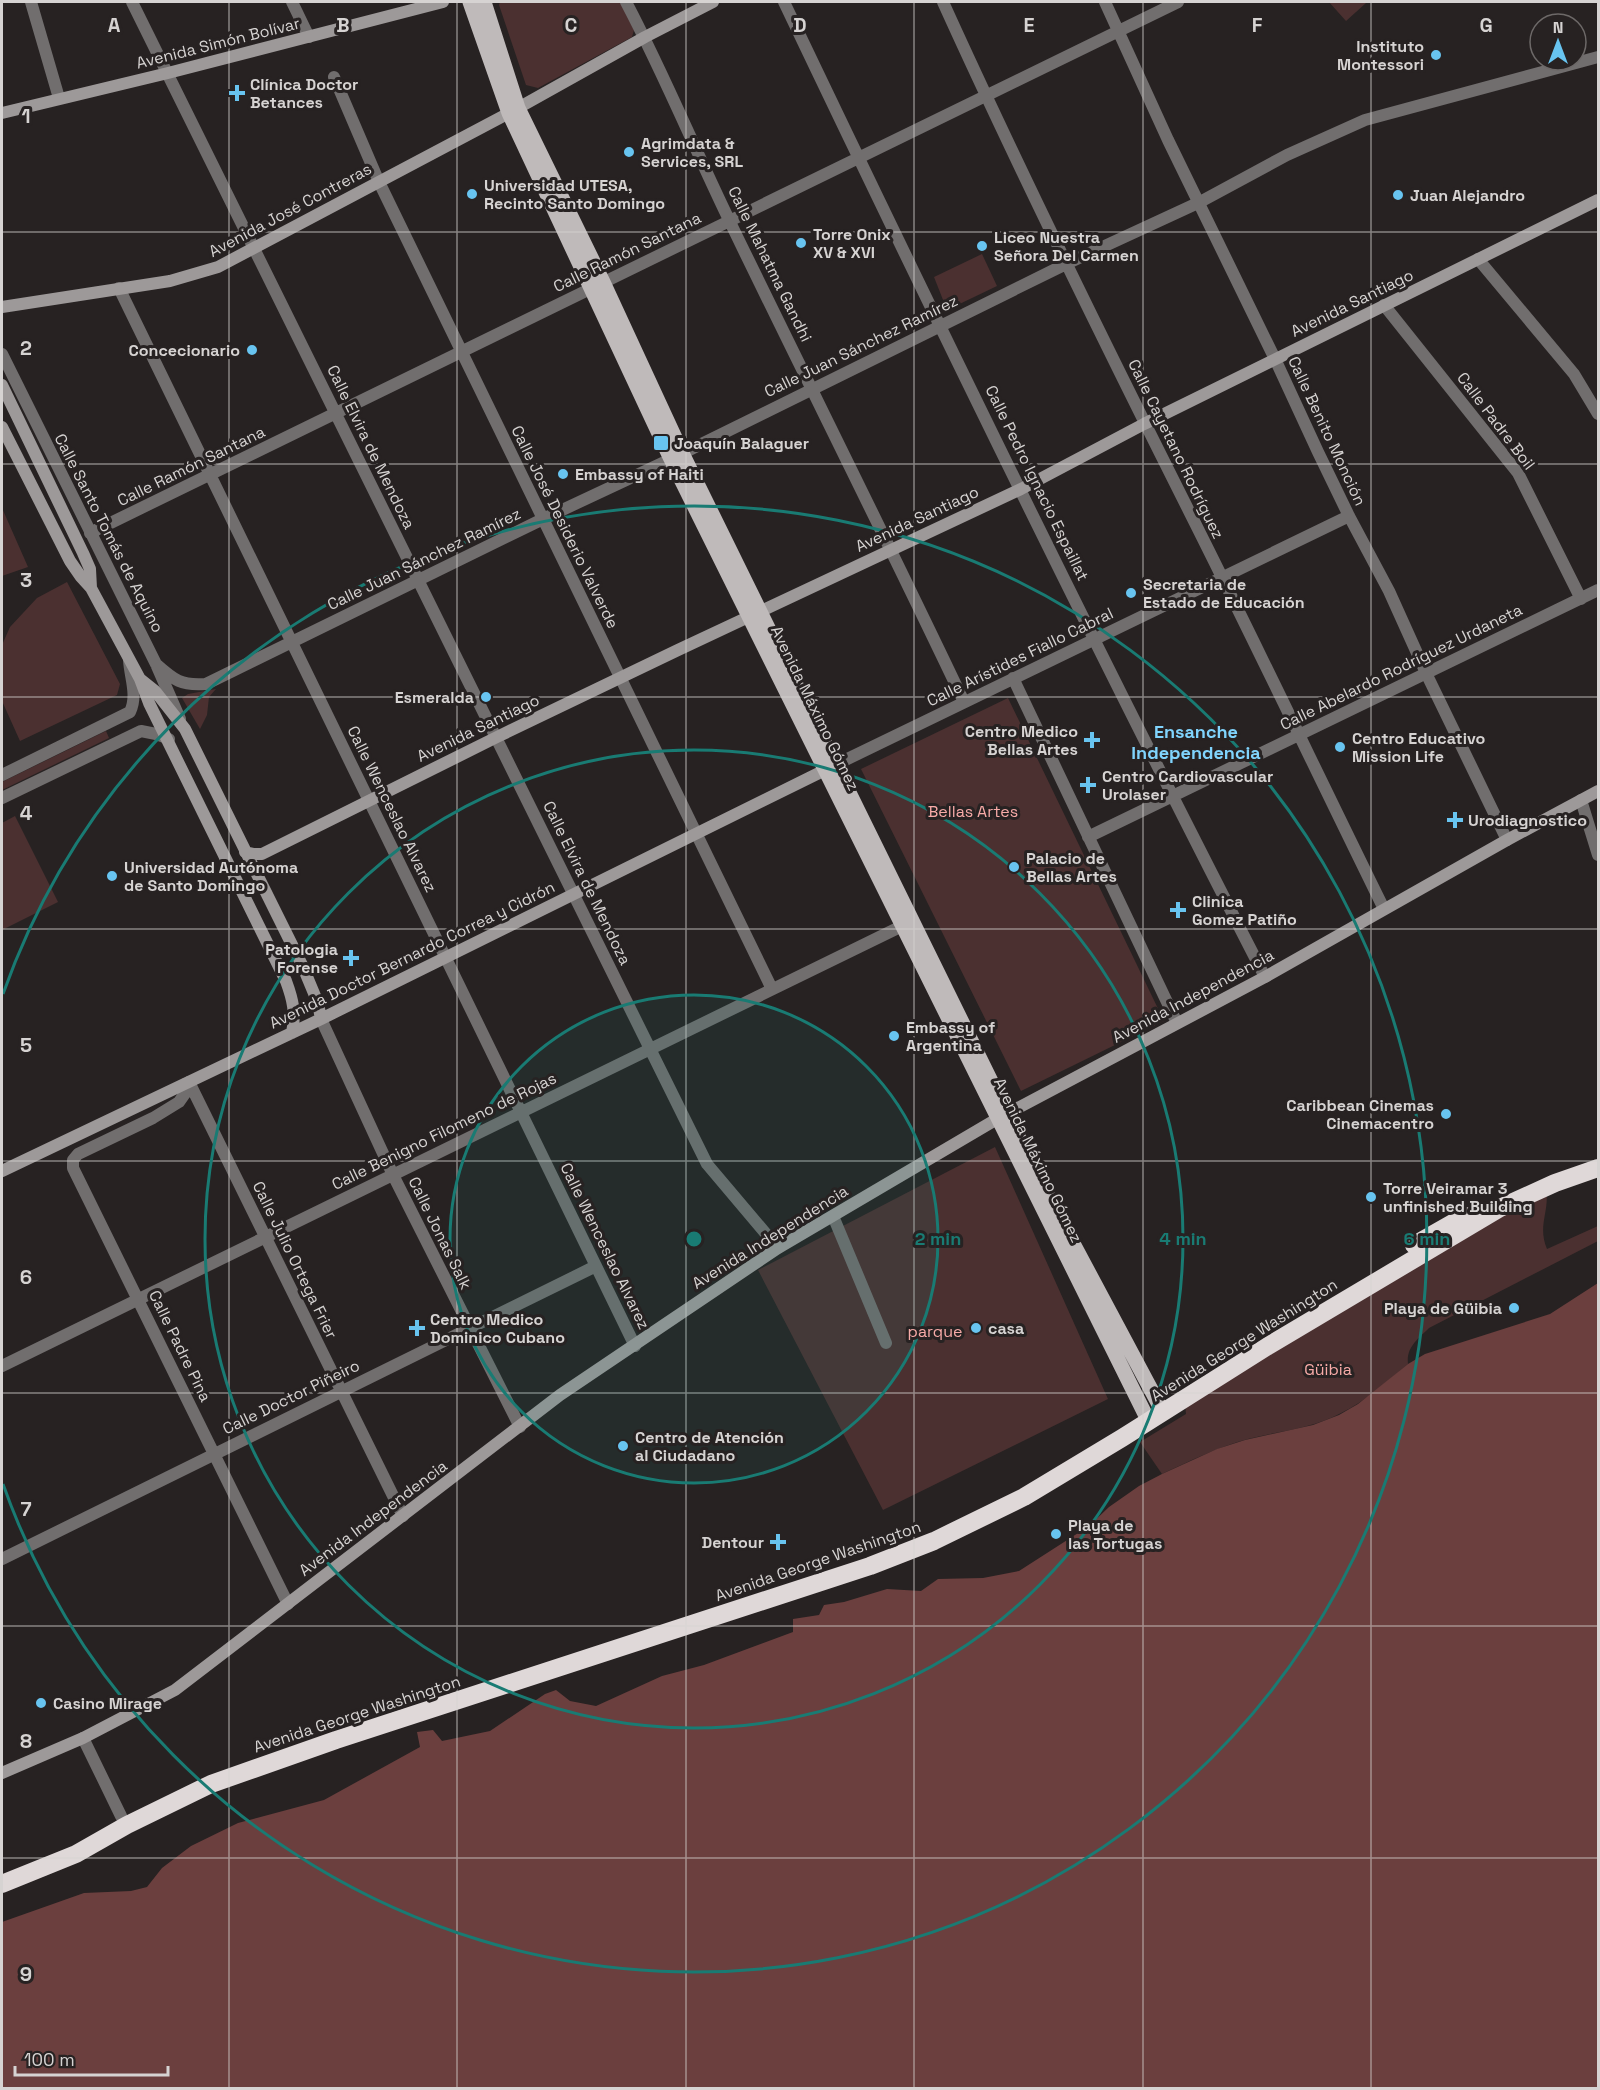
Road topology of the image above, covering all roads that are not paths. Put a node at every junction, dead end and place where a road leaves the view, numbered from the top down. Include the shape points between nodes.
1 (31, 2) edge
2 (132, 2) edge
3 (292, 2) edge
4 (443, 2) edge
5 (470, 2) edge
6 (484, 2) edge
7 (626, 2) edge
8 (713, 2) edge
9 (784, 2) edge
10 (943, 2) edge
11 (1105, 2) edge
12 (1178, 2) edge
13 (1119, 30) junction
14 (309, 37) junction
15 (645, 37) junction
16 (1599, 57) edge
17 (168, 73) junction
18 (334, 77) dead end
19 (985, 95) junction
20 (59, 98) junction
21 (514, 110) junction
22 (2, 113) edge
23 (858, 157) junction
24 (379, 182) junction
25 (1599, 200) edge
26 (1200, 202) junction
27 (729, 220) junction
28 (255, 248) junction
29 (1478, 258) junction
30 (1068, 263) junction
31 (598, 285) junction
32 (118, 288) junction
33 (1384, 306) junction
34 (2, 307) edge
35 (940, 325) junction
36 (461, 352) junction
37 (2, 354) edge
38 (1275, 359) junction
39 (2, 385) edge
40 (811, 389) junction
41 (336, 413) junction
42 (1599, 414) edge
43 (1144, 424) junction
44 (2, 426) edge
45 (677, 456) junction
46 (210, 475) junction
47 (1021, 489) junction
48 (1349, 516) junction
49 (543, 519) junction
50 (90, 533) junction
51 (891, 549) junction
52 (1222, 578) junction
53 (419, 580) junction
54 (91, 588) junction
55 (1599, 590) edge
56 (1581, 599) junction
57 (755, 614) junction
58 (1095, 639) junction
59 (291, 642) junction
60 (129, 660) junction
61 (156, 664) junction
62 (1426, 673) junction
63 (621, 677) junction
64 (1012, 678) junction
65 (140, 679) junction
66 (964, 702) junction
67 (130, 712) junction
68 (185, 729) junction
69 (141, 731) junction
70 (1298, 735) junction
71 (497, 737) junction
72 (169, 739) junction
73 (830, 767) junction
74 (2, 775) edge
75 (1599, 791) edge
76 (1172, 796) junction
77 (2, 798) edge
78 (1581, 800) junction
79 (369, 801) junction
80 (696, 834) junction
81 (1088, 837) junction
82 (1507, 840) junction
83 (245, 852) junction
84 (1599, 855) edge
85 (573, 894) junction
86 (1384, 909) junction
87 (902, 926) junction
88 (445, 958) junction
89 (1265, 977) junction
90 (772, 989) junction
91 (321, 1019) junction
92 (1177, 1023) junction
93 (292, 1033) junction
94 (650, 1049) junction
95 (187, 1083) junction
96 (521, 1112) junction
97 (1002, 1116) junction
98 (1599, 1157) edge
99 (1599, 1168) edge
100 (2, 1171) edge
101 (393, 1174) junction
102 (833, 1216) junction
103 (265, 1237) junction
104 (778, 1248) junction
105 (596, 1266) junction
106 (139, 1299) junction
107 (469, 1328) junction
108 (886, 1343) dead end
109 (634, 1346) junction
110 (2, 1366) edge
111 (342, 1391) junction
112 (1154, 1413) junction
113 (520, 1427) junction
114 (215, 1454) junction
115 (403, 1516) junction
116 (2, 1558) edge
117 (288, 1604) junction
118 (83, 1738) junction
119 (2, 1773) edge
120 (121, 1816) junction
121 (2, 1873) edge
122 (2, 1884) edge

1 - 20 street
2 - 17 street, Calle Elvira de Mendoza
3 - 14 street
4 - 14 main road, Avenida Simón Bolívar
5 - 21 main road, Avenida Máximo Gómez
6 - 21 main road, Avenida Máximo Gómez
7 - 15 street, Calle Mahatma Gandhi
8 - 15 main road, Avenida José Contreras
9 - 23 street, Calle Pedro Ignacio Espaillat
10 - 19 street, Calle Cayetano Rodríguez
11 - 13 street, Calle Benito Monción
12 - 13 street, Calle Ramón Santana
13 - 19 street, Calle Ramón Santana
13 - 26 street, Calle Benito Monción
14 - 17 main road, Avenida Simón Bolívar
15 - 21 main road, Avenida José Contreras
15 - 27 street, Calle Mahatma Gandhi
16 - 26 street, Calle Juan Sánchez Ramírez via 1365,120 1287,154
17 - 20 main road, Avenida Simón Bolívar
17 - 28 street, Calle Elvira de Mendoza
18 - 24 street, Calle José Desiderio Valverde
19 - 23 street, Calle Ramón Santana
19 - 30 street, Calle Cayetano Rodríguez
20 - 22 main road, Avenida Simón Bolívar
21 - 24 main road, Avenida José Contreras
21 - 31 main road, Avenida Máximo Gómez
23 - 27 street, Calle Ramón Santana
23 - 35 street, Calle Pedro Ignacio Espaillat
24 - 28 main road, Avenida José Contreras
24 - 36 street, Calle José Desiderio Valverde
25 - 29 main road, Avenida Santiago
26 - 30 street, Calle Juan Sánchez Ramírez
26 - 38 street, Calle Benito Monción
27 - 31 street, Calle Ramón Santana
27 - 40 street, Calle Mahatma Gandhi
28 - 32 main road, Avenida José Contreras via 196,274
28 - 41 street, Calle Elvira de Mendoza
29 - 33 main road, Avenida Santiago
29 - 42 street via 1574,374
30 - 35 street, Calle Juan Sánchez Ramírez
30 - 43 street, Calle Cayetano Rodríguez
31 - 36 street, Calle Ramón Santana
31 - 45 main road, Avenida Máximo Gómez
32 - 34 main road, Avenida José Contreras
32 - 46 street, Calle Wenceslao Alvarez
33 - 38 main road, Avenida Santiago
33 - 56 street, Calle Padre Boil via 1518,473
35 - 40 street, Calle Juan Sánchez Ramírez
35 - 47 street, Calle Pedro Ignacio Espaillat
36 - 41 street, Calle Ramón Santana
36 - 49 street, Calle José Desiderio Valverde
37 - 50 street, Calle Santo Tomás de Aquino
38 - 43 main road, Avenida Santiago
38 - 48 street, Calle Benito Monción
39 - 54 main road via 83,553 90,569
40 - 45 street, Calle Juan Sánchez Ramírez
40 - 51 street, Calle Mahatma Gandhi
41 - 46 street, Calle Ramón Santana
41 - 53 street, Calle Elvira de Mendoza
43 - 47 main road, Avenida Santiago
43 - 52 street, Calle Cayetano Rodríguez
44 - 54 main road, Calle Santo Tomás de Aquino via 70,561
45 - 49 street, Calle Juan Sánchez Ramírez
45 - 57 main road, Avenida Máximo Gómez
46 - 50 street, Calle Ramón Santana
46 - 59 street, Calle Wenceslao Alvarez
47 - 51 main road, Avenida Santiago
47 - 58 street, Calle Pedro Ignacio Espaillat
48 - 52 street, Calle Arístides Fiallo Cabral
48 - 62 street, Calle Benito Monción
49 - 53 street, Calle Juan Sánchez Ramírez
49 - 63 street, Calle José Desiderio Valverde
50 - 61 street, Calle Santo Tomás de Aquino
51 - 57 main road, Avenida Santiago
51 - 66 street, Calle Mahatma Gandhi
52 - 58 street, Calle Arístides Fiallo Cabral
52 - 70 street, Calle Cayetano Rodríguez
53 - 59 street, Calle Juan Sánchez Ramírez
53 - 71 street, Calle Elvira de Mendoza
54 - 60 main road, Calle Santo Tomás de Aquino
55 - 56 street, Calle Abelardo Rodríguez Urdaneta
56 - 62 street, Calle Abelardo Rodríguez Urdaneta
57 - 63 main road, Avenida Santiago
57 - 73 main road, Avenida Máximo Gómez
58 - 64 street, Calle Arístides Fiallo Cabral
58 - 76 street, Calle Pedro Ignacio Espaillat
59 - 61 street, Calle Juan Sánchez Ramírez via 206,684 181,683
59 - 79 street, Calle Wenceslao Alvarez
60 - 65 main road, Calle Santo Tomás de Aquino
60 - 67 street via 135,696
61 - 68 street, Calle Santo Tomás de Aquino
62 - 70 street, Calle Abelardo Rodríguez Urdaneta
62 - 82 street, Calle Benito Monción
63 - 71 main road, Avenida Santiago
63 - 80 street, Calle José Desiderio Valverde
64 - 66 street, Calle Arístides Fiallo Cabral
64 - 81 street
65 - 68 main road, Calle Santo Tomás de Aquino via 155,691
65 - 72 main road, Calle Santo Tomás de Aquino
66 - 73 street, Calle Arístides Fiallo Cabral
67 - 69 street
67 - 74 street
68 - 83 main road, Calle Santo Tomás de Aquino
69 - 72 street
69 - 77 street
70 - 76 street, Calle Abelardo Rodríguez Urdaneta
70 - 86 street, Calle Cayetano Rodríguez
71 - 79 main road, Avenida Santiago
71 - 85 street, Calle Elvira de Mendoza
72 - 93 main road, Calle Santo Tomás de Aquino via 286,981 294,1003
73 - 80 main road, Avenida Doctor Bernardo Correa y Cidrón
73 - 87 main road, Avenida Máximo Gómez
73 - 97 main road, Avenida Máximo Gómez
75 - 78 main road, Avenida Independencia
76 - 81 street, Calle Abelardo Rodríguez Urdaneta
76 - 89 street, Calle Pedro Ignacio Espaillat
78 - 82 main road, Avenida Independencia
78 - 84 street
79 - 83 main road, Avenida Santiago via 262,854
79 - 88 street, Calle Wenceslao Alvarez
80 - 85 main road, Avenida Doctor Bernardo Correa y Cidrón
80 - 90 street, Calle José Desiderio Valverde
81 - 92 street
82 - 86 main road, Avenida Independencia
83 - 91 main road, Calle Santo Tomás de Aquino via 303,967
85 - 88 main road, Avenida Doctor Bernardo Correa y Cidrón
85 - 94 street, Calle Elvira de Mendoza
86 - 89 main road, Avenida Independencia
87 - 90 street, Calle Benigno Filomeno de Rojas
87 - 97 main road, Avenida Máximo Gómez
88 - 91 main road, Avenida Doctor Bernardo Correa y Cidrón
88 - 96 street, Calle Wenceslao Alvarez
89 - 92 main road, Avenida Independencia
90 - 94 street, Calle Benigno Filomeno de Rojas
91 - 93 main road, Avenida Doctor Bernardo Correa y Cidrón
91 - 101 street, Calle Jonas Salk
92 - 97 main road, Avenida Independencia
93 - 95 main road, Avenida Doctor Bernardo Correa y Cidrón
94 - 96 street, Calle Benigno Filomeno de Rojas
94 - 104 street, Calle Elvira de Mendoza via 707,1164
95 - 100 main road, Avenida Doctor Bernardo Correa y Cidrón
95 - 103 street, Calle Julio Ortega Frier
95 - 106 street, Calle Padre Pina via 179,1102 73,1160 73,1168
96 - 101 street, Calle Benigno Filomeno de Rojas
96 - 105 street, Calle Wenceslao Alvarez
97 - 102 main road, Avenida Independencia
97 - 112 main road, Avenida Máximo Gómez via 1044,1189
98 - 112 highway, Avenida George Washington via 1515,1190 1441,1228 1236,1355
99 - 112 highway, Avenida George Washington via 1500,1209
101 - 103 street, Calle Benigno Filomeno de Rojas
101 - 107 street, Calle Jonas Salk
102 - 104 main road, Avenida Independencia
102 - 108 street
103 - 106 street, Calle Benigno Filomeno de Rojas
103 - 111 street, Calle Julio Ortega Frier
104 - 109 main road, Avenida Independencia
105 - 107 street, Calle Doctor Piñeiro
105 - 109 street, Calle Wenceslao Alvarez
106 - 110 street, Calle Benigno Filomeno de Rojas
106 - 114 street, Calle Padre Pina
107 - 111 street, Calle Doctor Piñeiro
107 - 113 street, Calle Jonas Salk
109 - 113 main road, Avenida Independencia
111 - 114 street, Calle Doctor Piñeiro
111 - 115 street, Calle Julio Ortega Frier
112 - 120 highway, Avenida George Washington via 955,1519 881,1550 230,1765
112 - 122 highway, Avenida George Washington via 1024,1497 934,1541 870,1566 211,1784 76,1854
113 - 115 main road, Avenida Independencia
114 - 116 street, Calle Doctor Piñeiro
114 - 117 street, Calle Padre Pina
115 - 117 main road, Avenida Independencia
117 - 118 main road, Avenida Independencia via 175,1690
118 - 119 main road, Avenida Independencia
118 - 120 street
120 - 121 highway, Avenida George Washington via 74,1842

